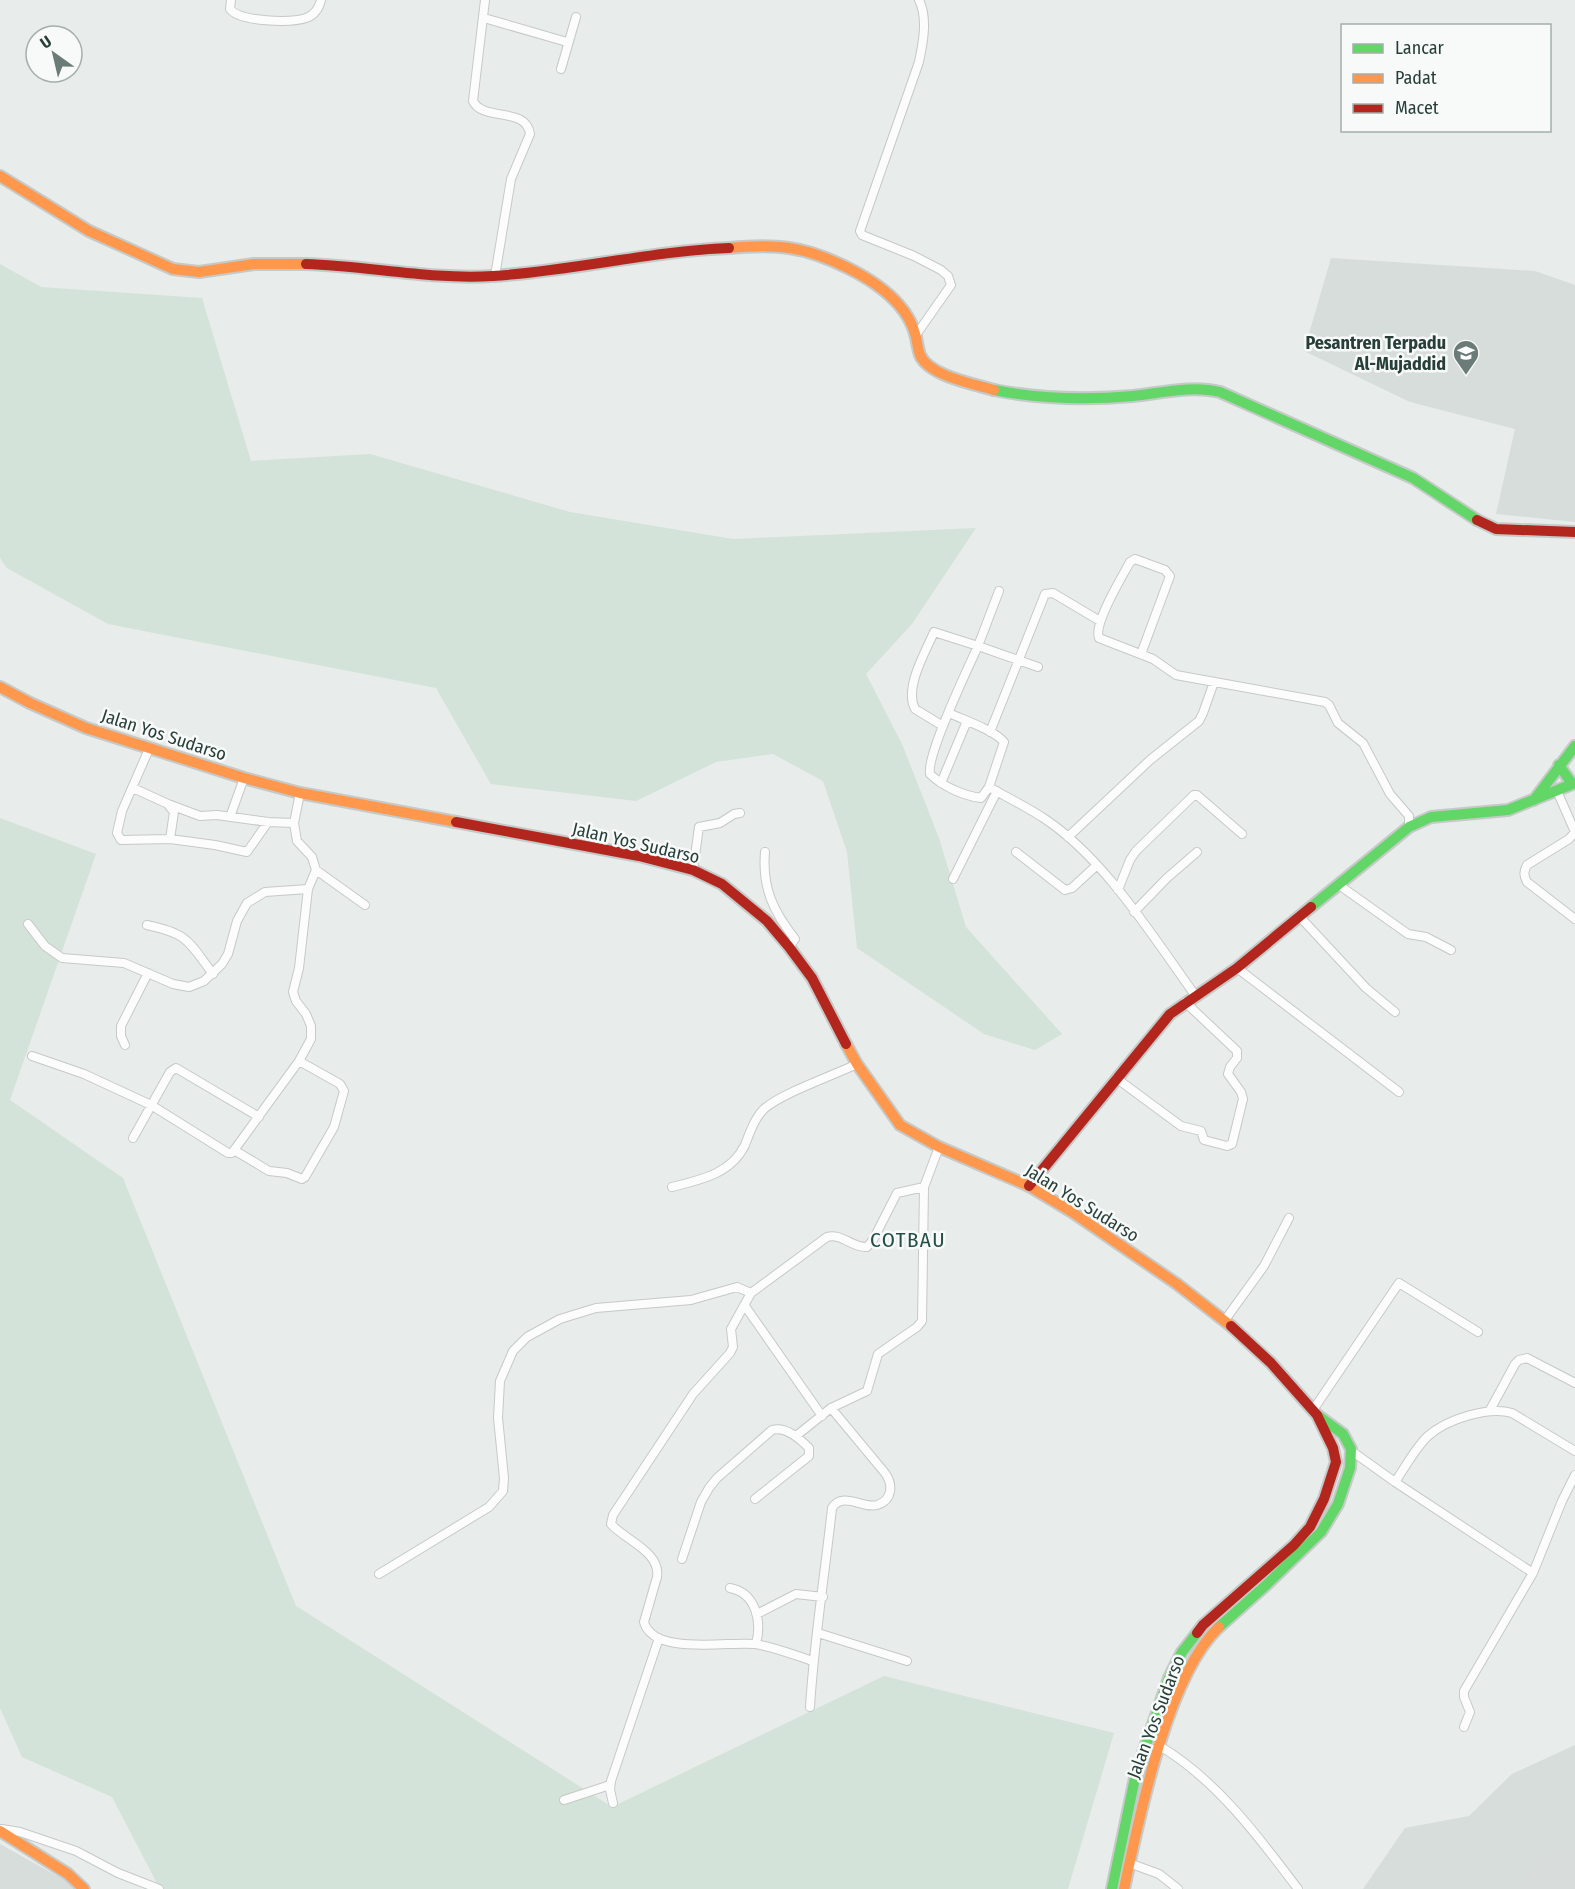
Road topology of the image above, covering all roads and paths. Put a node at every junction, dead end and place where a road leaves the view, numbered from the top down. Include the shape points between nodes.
1 (231, 0) edge
2 (314, 0) edge
3 (321, 0) edge
4 (485, 0) edge
5 (919, 0) edge
6 (576, 17) dead end
7 (484, 18) junction
8 (567, 42) junction
9 (561, 69) dead end
10 (0, 176) edge
11 (495, 276) junction
12 (915, 335) junction
13 (1575, 532) edge
14 (999, 591) dead end
15 (1100, 621) junction
16 (978, 646) junction
17 (1141, 654) junction
18 (1018, 661) junction
19 (1038, 667) dead end
20 (1214, 682) junction
21 (0, 687) edge
22 (949, 712) junction
23 (967, 721) junction
24 (943, 726) junction
25 (990, 732) junction
26 (1575, 746) edge
27 (149, 749) junction
28 (1559, 765) junction
29 (244, 778) junction
30 (941, 783) junction
31 (1573, 784) edge
32 (989, 786) junction
33 (133, 788) junction
34 (1557, 790) junction
35 (997, 791) junction
36 (300, 793) junction
37 (1534, 800) junction
38 (168, 804) junction
39 (740, 813) dead end
40 (230, 817) junction
41 (268, 822) junction
42 (294, 823) junction
43 (1409, 827) junction
44 (1242, 834) dead end
45 (1068, 837) junction
46 (170, 838) junction
47 (765, 852) dead end
48 (1016, 852) dead end
49 (1197, 852) dead end
50 (1097, 865) junction
51 (316, 870) junction
52 (693, 870) junction
53 (954, 879) dead end
54 (1340, 885) junction
55 (308, 889) junction
56 (1118, 890) junction
57 (364, 905) dead end
58 (1134, 912) junction
59 (1300, 917) junction
60 (1575, 919) edge
61 (28, 924) dead end
62 (147, 925) dead end
63 (789, 947) junction
64 (1450, 950) dead end
65 (1237, 968) junction
66 (148, 973) junction
67 (213, 974) junction
68 (1195, 994) junction
69 (1185, 1002) junction
70 (1395, 1012) dead end
71 (125, 1045) dead end
72 (32, 1056) dead end
73 (299, 1061) junction
74 (857, 1064) junction
75 (1116, 1078) junction
76 (1399, 1092) dead end
77 (151, 1105) junction
78 (258, 1117) junction
79 (133, 1138) dead end
80 (939, 1147) junction
81 (234, 1150) junction
82 (1029, 1186) junction
83 (672, 1187) dead end
84 (924, 1187) junction
85 (1289, 1218) dead end
86 (752, 1293) junction
87 (745, 1306) junction
88 (1225, 1320) junction
89 (1478, 1332) dead end
90 (1575, 1383) edge
91 (831, 1408) junction
92 (1490, 1410) junction
93 (1315, 1412) junction
94 (822, 1416) junction
95 (796, 1436) junction
96 (1575, 1451) edge
97 (1353, 1452) junction
98 (1575, 1475) edge
99 (1395, 1482) junction
100 (755, 1499) dead end
101 (682, 1559) dead end
102 (1533, 1573) junction
103 (379, 1574) dead end
104 (730, 1588) dead end
105 (823, 1597) junction
106 (757, 1614) junction
107 (818, 1633) junction
108 (659, 1638) junction
109 (756, 1644) junction
110 (813, 1661) junction
111 (907, 1661) dead end
112 (810, 1707) dead end
113 (1464, 1728) dead end
114 (1149, 1739) junction
115 (1160, 1746) junction
116 (610, 1785) junction
117 (564, 1800) dead end
118 (613, 1803) dead end
119 (0, 1830) edge
120 (1129, 1863) junction
121 (84, 1889) edge
122 (159, 1889) edge
123 (1112, 1889) edge
124 (1124, 1889) edge
125 (1178, 1889) edge
126 (1298, 1889) edge

1 - 3 street via 234,14 270,20 306,18 314,14
2 - 3 street
4 - 7 street
5 - 12 street via 924,18 919,62 860,231 948,276 951,285
6 - 8 street
7 - 8 street
7 - 11 street via 473,101 480,109 521,120 530,128 511,179
8 - 9 street
10 - 11 main road via 89,231 182,272 300,263 438,276
11 - 12 main road via 707,249 795,249 837,263 877,286 902,307
12 - 13 main road via 921,356 947,376 1012,395 1064,400 1111,399 1204,388 1220,392 1413,478 1484,525 1496,529
14 - 16 street
15 - 17 street via 1099,638
15 - 17 street via 1133,559 1169,572
15 - 18 street via 1048,593 1042,599
16 - 18 street
16 - 22 street
16 - 24 street via 934,632 910,693 915,710
17 - 20 street via 1176,675
18 - 19 street
18 - 25 street
20 - 43 street via 1325,702 1338,723 1362,743 1390,794 1409,816
20 - 45 street via 1198,721
21 - 27 main road, Jalan Yos Sudarso via 86,728
22 - 23 street
22 - 24 street
23 - 25 street
23 - 30 street
24 - 30 street via 929,771
25 - 32 street via 1004,742
26 - 28 main road
27 - 29 main road, Jalan Yos Sudarso
27 - 33 street
28 - 31 main road
28 - 37 main road
29 - 36 main road, Jalan Yos Sudarso
29 - 40 street
30 - 32 street via 979,798
31 - 34 main road
32 - 35 street
33 - 38 street
33 - 46 street via 122,811 119,839
34 - 37 main road
34 - 60 street via 1575,832 1527,866 1524,877
35 - 45 street via 1046,819
35 - 53 street
36 - 42 street
36 - 52 main road, Jalan Yos Sudarso via 639,856
37 - 43 main road via 1508,810 1431,817
38 - 40 street via 200,816
38 - 46 street via 174,812
39 - 52 street via 720,823 699,827
40 - 41 street
41 - 42 street
41 - 46 street via 247,852
42 - 51 street via 297,841 312,857
43 - 54 main road
44 - 56 street via 1194,795 1136,851
45 - 50 street
47 - 63 street via 767,890 780,920 795,939
48 - 50 street via 1065,890
49 - 58 street
50 - 56 street
51 - 55 street
51 - 57 street
52 - 63 main road, Jalan Yos Sudarso via 722,884 746,902
54 - 59 main road
54 - 64 street via 1408,934 1426,937
55 - 67 street via 265,892 247,903 237,921 228,954
55 - 73 street via 293,992 312,1033
56 - 58 street
58 - 68 street
59 - 65 main road
59 - 70 street via 1366,988
61 - 66 street via 50,951 62,958 118,962
62 - 67 street via 181,935
63 - 74 main road, Jalan Yos Sudarso via 812,978
65 - 68 main road
65 - 76 street
66 - 67 street via 180,986 198,984
66 - 71 street via 121,1026
68 - 69 main road
69 - 75 main road via 1170,1014
69 - 75 street via 1237,1051 1228,1074 1243,1099 1232,1144 1204,1140 1201,1131 1174,1122
72 - 77 street via 84,1074
73 - 78 street
73 - 81 street via 340,1084 344,1091 334,1127 305,1177 268,1171
74 - 80 main road, Jalan Yos Sudarso via 900,1125
74 - 83 street via 767,1106 756,1119 742,1151 721,1172
75 - 82 main road
77 - 78 street via 176,1068
77 - 79 street
77 - 81 street via 228,1154
78 - 81 street
80 - 82 main road, Jalan Yos Sudarso
80 - 84 street
82 - 88 main road, Jalan Yos Sudarso
84 - 86 street via 897,1192 867,1247 858,1247 838,1236 827,1237
84 - 91 street via 922,1321 878,1354 867,1391
85 - 88 street via 1264,1266
86 - 87 street
86 - 103 street via 737,1287 691,1300 596,1308 560,1319 527,1337 513,1351 500,1380 498,1418 503,1491 489,1508
87 - 94 street
87 - 108 street via 731,1329 730,1353 693,1394 610,1521 612,1527 656,1563 657,1577 644,1622 650,1633
88 - 93 main road, Jalan Yos Sudarso
89 - 93 street via 1399,1283
90 - 92 street via 1522,1359 1515,1364
91 - 94 street
91 - 105 street via 885,1473 891,1489 875,1505 848,1501 834,1504
92 - 96 street via 1512,1413
92 - 99 street via 1431,1433
93 - 97 main road, Jalan Yos Sudarso via 1344,1435
93 - 114 main road, Jalan Yos Sudarso via 1336,1462 1310,1527 1191,1639 1169,1678
94 - 95 street
95 - 100 street via 809,1448 809,1456
95 - 101 street via 777,1428 772,1430 717,1478 701,1502
97 - 99 street
97 - 115 main road, Jalan Yos Sudarso via 1344,1493 1326,1527 1203,1644 1179,1691
98 - 102 street
99 - 102 street
102 - 113 street via 1464,1691 1470,1712
104 - 106 street via 743,1592
105 - 106 street via 796,1594
105 - 107 street
106 - 109 street
107 - 110 street
107 - 111 street
108 - 109 street via 682,1644
108 - 116 street
109 - 110 street
110 - 112 street
114 - 115 street
114 - 123 main road, Jalan Yos Sudarso via 1131,1792
115 - 120 main road, Jalan Yos Sudarso via 1145,1790
115 - 126 street via 1225,1800
116 - 117 street
116 - 118 street
119 - 121 main road via 68,1874
119 - 122 street via 20,1832 76,1851
120 - 124 main road, Jalan Yos Sudarso
120 - 125 street via 1159,1874

